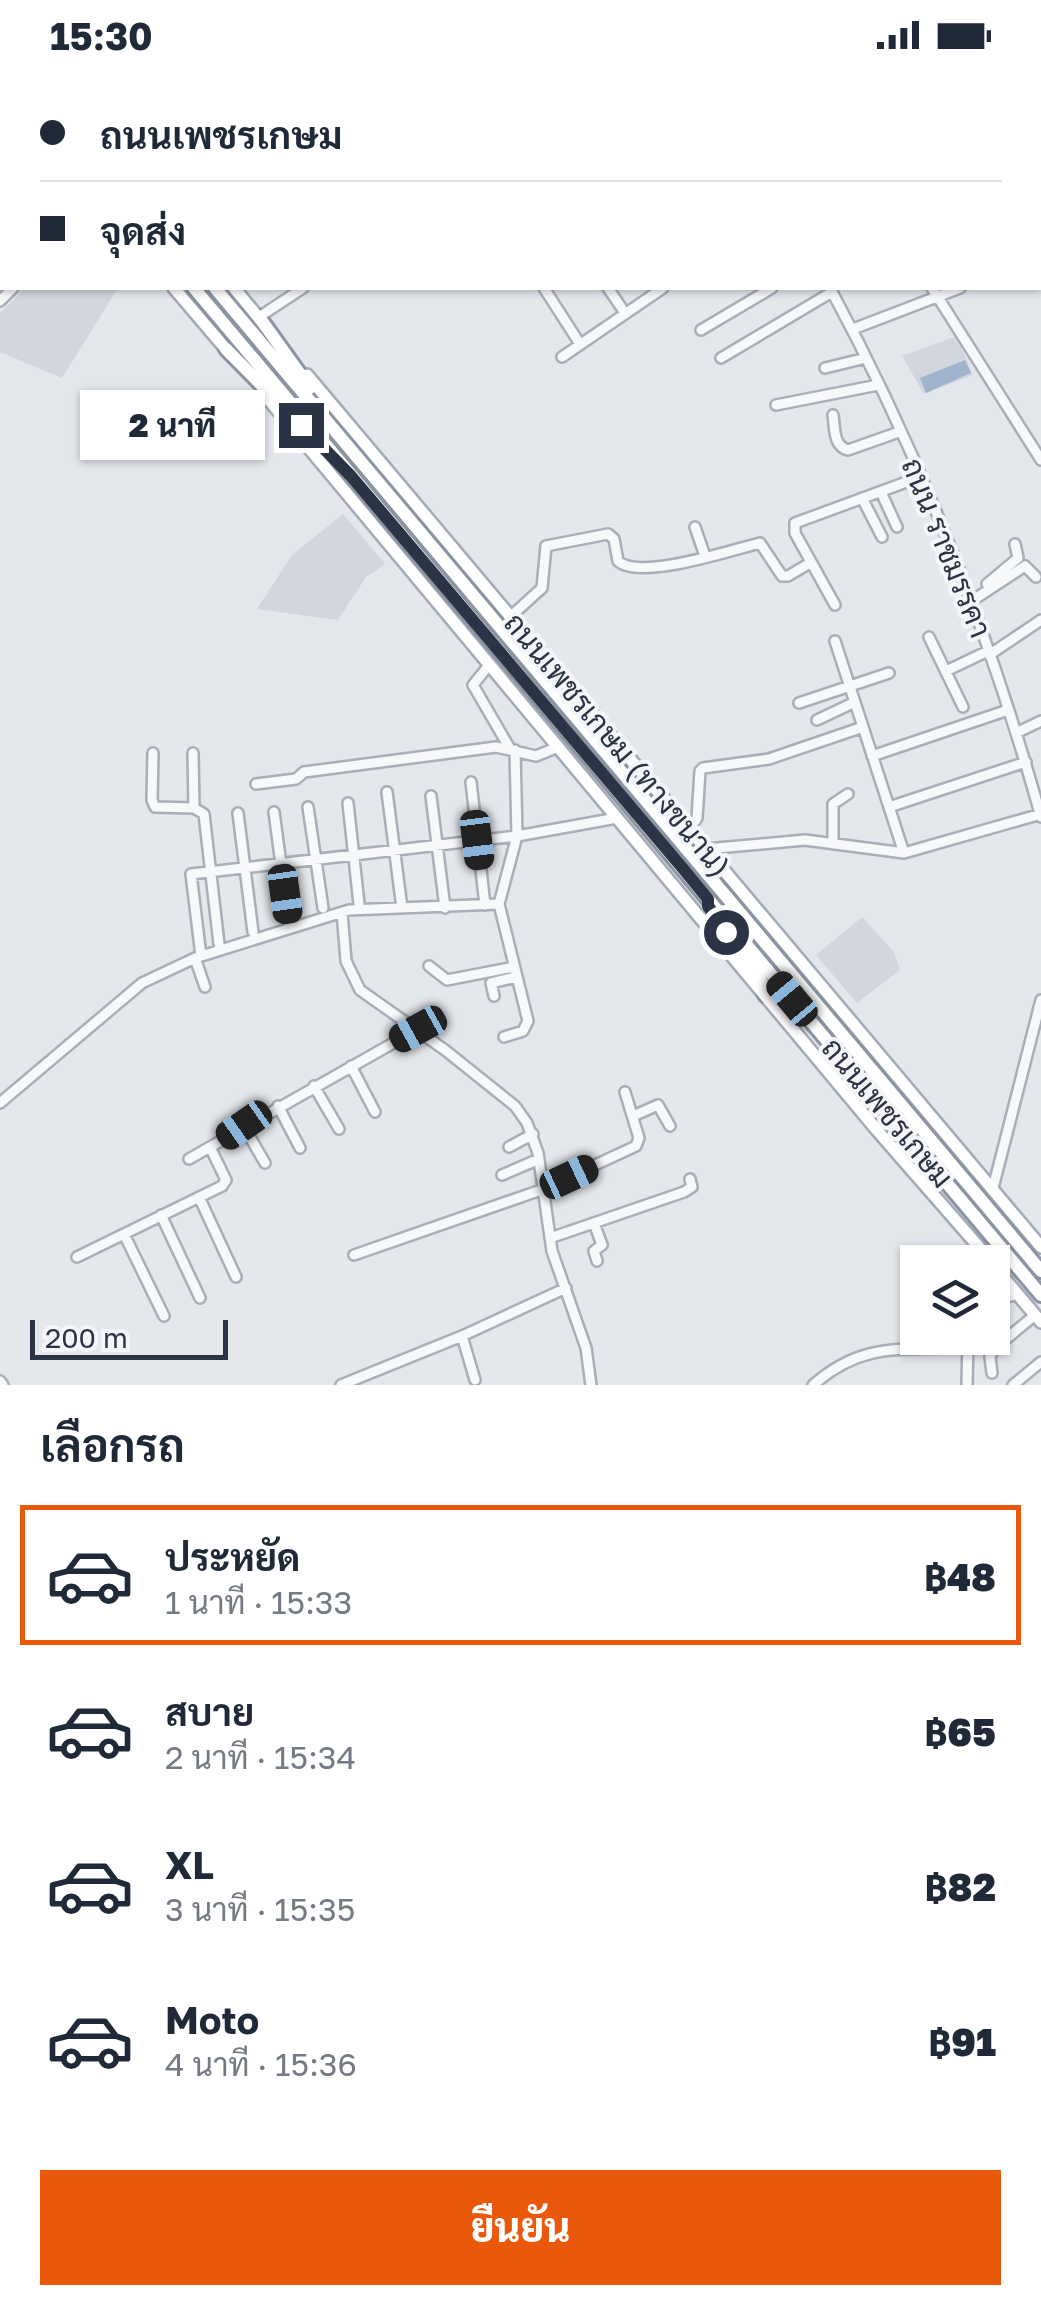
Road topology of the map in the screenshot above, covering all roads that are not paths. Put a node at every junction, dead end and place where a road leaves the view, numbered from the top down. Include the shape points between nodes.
1 (176, 290) edge
2 (196, 290) edge
3 (217, 290) edge
4 (236, 290) edge
5 (300, 290) edge
6 (545, 290) edge
7 (609, 290) edge
8 (660, 290) edge
9 (769, 290) edge
10 (831, 290) edge
11 (934, 292) edge
12 (624, 312) junction
13 (258, 317) junction
14 (852, 329) junction
15 (701, 330) dead end
16 (580, 344) junction
17 (226, 349) junction
18 (562, 357) dead end
19 (721, 358) dead end
20 (866, 358) junction
21 (825, 368) dead end
22 (878, 385) junction
23 (776, 405) dead end
24 (833, 415) dead end
25 (899, 432) junction
26 (1041, 460) edge
27 (364, 464) junction
28 (351, 476) junction
29 (920, 477) junction
30 (881, 492) junction
31 (862, 498) junction
32 (695, 527) dead end
33 (897, 527) dead end
34 (882, 537) dead end
35 (1015, 544) dead end
36 (705, 556) junction
37 (810, 563) junction
38 (1036, 577) dead end
39 (969, 600) junction
40 (834, 605) dead end
41 (510, 618) junction
42 (1041, 620) edge
43 (929, 637) dead end
44 (834, 641) dead end
45 (989, 653) junction
46 (489, 665) junction
47 (946, 671) junction
48 (889, 673) dead end
49 (849, 685) junction
50 (855, 702) junction
51 (799, 703) dead end
52 (963, 708) dead end
53 (1008, 710) junction
54 (817, 720) dead end
55 (1041, 721) edge
56 (863, 727) junction
57 (1016, 733) junction
58 (558, 747) junction
59 (512, 750) junction
60 (153, 753) dead end
61 (193, 753) dead end
62 (872, 756) junction
63 (1026, 762) junction
64 (470, 782) dead end
65 (256, 784) dead end
66 (387, 792) dead end
67 (848, 794) dead end
68 (431, 796) dead end
69 (348, 802) dead end
70 (308, 807) dead end
71 (889, 807) junction
72 (194, 808) junction
73 (274, 812) dead end
74 (238, 813) dead end
75 (1041, 815) edge
76 (616, 818) junction
77 (689, 829) junction
78 (517, 836) junction
79 (477, 840) junction
80 (834, 844) junction
81 (437, 846) junction
82 (706, 849) junction
83 (395, 850) junction
84 (904, 853) junction
85 (354, 856) junction
86 (316, 862) junction
87 (281, 864) junction
88 (246, 869) junction
89 (211, 873) junction
90 (708, 899) junction
91 (359, 904) dead end
92 (499, 904) junction
93 (485, 905) junction
94 (322, 908) dead end
95 (402, 908) junction
96 (445, 908) junction
97 (342, 912) junction
98 (289, 924) dead end
99 (253, 932) dead end
100 (219, 944) dead end
101 (198, 957) junction
102 (429, 966) dead end
103 (515, 972) junction
104 (205, 988) dead end
105 (494, 996) dead end
106 (765, 996) junction
107 (1041, 1000) edge
108 (418, 1029) junction
109 (504, 1037) dead end
110 (351, 1066) junction
111 (314, 1086) junction
112 (625, 1092) dead end
113 (0, 1103) edge
114 (278, 1106) junction
115 (375, 1112) dead end
116 (633, 1116) junction
117 (244, 1125) junction
118 (670, 1126) dead end
119 (339, 1129) dead end
120 (533, 1134) junction
121 (210, 1147) junction
122 (509, 1147) dead end
123 (300, 1148) dead end
124 (189, 1158) dead end
125 (538, 1160) junction
126 (265, 1163) dead end
127 (502, 1175) dead end
128 (690, 1179) dead end
129 (993, 1188) junction
130 (542, 1190) junction
131 (200, 1197) junction
132 (161, 1215) junction
133 (594, 1223) junction
134 (124, 1234) junction
135 (550, 1238) junction
136 (977, 1245) edge
137 (1041, 1247) edge
138 (354, 1255) dead end
139 (76, 1257) dead end
140 (597, 1261) dead end
141 (1041, 1271) edge
142 (236, 1277) dead end
143 (1010, 1284) edge
144 (566, 1288) junction
145 (1018, 1294) junction
146 (1010, 1296) edge
147 (1041, 1296) edge
148 (200, 1298) dead end
149 (164, 1316) dead end
150 (1038, 1318) edge
151 (462, 1336) junction
152 (900, 1350) edge
153 (967, 1355) edge
154 (1041, 1362) edge
155 (992, 1373) dead end
156 (475, 1380) dead end
157 (341, 1385) edge
158 (592, 1385) edge
159 (813, 1385) edge
160 (967, 1385) edge
161 (1013, 1385) edge

1 - 17 main road, ถนนเพชรเกษม (ทางขนาน)
2 - 28 highway, ถนนเพชรเกษม
3 - 27 highway, ถนนเพชรเกษม
4 - 13 main road, ถนนเพชรเกษม (ทางขนาน)
5 - 13 street
6 - 16 street
7 - 12 street
8 - 12 street
9 - 15 street
10 - 14 street, ถนน ราชมรรคา
10 - 19 street
11 - 14 street
11 - 26 street
12 - 16 street
13 - 27 highway
13 - 41 main road, ถนนเพชรเกษม (ทางขนาน)
14 - 20 street, ถนน ราชมรรคา
16 - 18 street
17 - 28 highway
17 - 46 main road, ถนนเพชรเกษม (ทางขนาน)
20 - 21 street
20 - 22 street, ถนน ราชมรรคา
22 - 23 street
22 - 25 street, ถนน ราชมรรคา
24 - 25 street via 838,443 848,450
25 - 29 street, ถนน ราชมรรคา
27 - 141 highway, ถนนเพชรเกษม
28 - 90 highway, ถนนเพชรเกษม
29 - 30 street
29 - 39 street, ถนน ราชมรรคา
30 - 31 street
30 - 33 street
31 - 34 street
31 - 37 street via 795,523
32 - 36 street
35 - 39 street via 1018,558
36 - 37 street via 760,543 782,576
36 - 41 street via 635,568 621,566 608,534 546,546 542,588
37 - 40 street
38 - 39 street via 1024,566
39 - 45 street, ถนน ราชมรรคา
41 - 77 main road, ถนนเพชรเกษม (ทางขนาน)
42 - 45 street
43 - 47 street
44 - 49 street
45 - 47 street
45 - 53 street, ถนน ราชมรรคา
46 - 58 main road, ถนนเพชรเกษม (ทางขนาน)
46 - 59 street via 473,685
47 - 52 street
48 - 49 street
49 - 50 street
49 - 51 street
50 - 54 street
50 - 56 street
53 - 57 street, ถนน ราชมรรคา
53 - 62 street
55 - 57 street
56 - 62 street
56 - 77 street via 769,759 703,768 697,820
57 - 63 street, ถนน ราชมรรคา
58 - 59 street via 536,756
58 - 76 main road, ถนนเพชรเกษม (ทางขนาน)
59 - 65 street via 304,772 296,780
59 - 78 street
60 - 72 street via 155,807
61 - 72 street
62 - 71 street
63 - 71 street
63 - 75 street, ถนน ราชมรรคา
64 - 79 street
66 - 83 street
67 - 80 street via 833,804
68 - 81 street
69 - 85 street
70 - 86 street
71 - 84 street
72 - 89 street via 204,814
73 - 87 street
74 - 88 street
75 - 84 street
76 - 78 street
76 - 106 main road, ถนนเพชรเกษม (ทางขนาน)
77 - 82 main road, ถนนเพชรเกษม (ทางขนาน)
78 - 79 street
78 - 92 street
79 - 81 street
79 - 93 street
80 - 82 street via 805,840
80 - 84 street
81 - 83 street
81 - 96 street
82 - 129 main road, ถนนเพชรเกษม (ทางขนาน)
83 - 85 street
83 - 95 street
85 - 86 street
85 - 91 street
86 - 87 street
86 - 94 street
87 - 88 street
87 - 98 street
88 - 89 street
88 - 99 street
89 - 100 street
89 - 101 street via 190,876
90 - 106 highway via 764,984
90 - 147 highway, ถนนเพชรเกษม
92 - 93 street
92 - 103 street
93 - 96 street
95 - 96 street
95 - 97 street
97 - 101 street
97 - 108 street via 346,961 360,990
101 - 104 street
101 - 113 street via 142,983
102 - 103 street via 447,980
103 - 105 street via 491,983
103 - 109 street via 528,1027
106 - 136 main road, ถนนเพชรเกษม (ทางขนาน)
107 - 129 street
108 - 110 street
108 - 120 street via 515,1106
110 - 111 street
110 - 115 street
111 - 114 street
111 - 119 street
112 - 116 street
114 - 117 street
114 - 123 street
116 - 118 street via 658,1106
116 - 130 street via 637,1146
117 - 121 street
117 - 126 street
120 - 122 street
120 - 125 street
121 - 124 street
121 - 131 street via 226,1180
125 - 127 street
125 - 130 street
128 - 133 street via 688,1190
129 - 137 main road, ถนนเพชรเกษม (ทางขนาน)
130 - 135 street
130 - 138 street
131 - 132 street
131 - 142 street
132 - 134 street
132 - 148 street
133 - 135 street
133 - 140 street via 607,1243 594,1251
134 - 139 street
134 - 149 street
135 - 144 street
143 - 145 main road, ถนนเพชรเกษม (ทางขนาน)
144 - 151 street
144 - 158 street
145 - 146 street
145 - 150 main road, ถนนเพชรเกษม (ทางขนาน)
150 - 155 street via 994,1349
151 - 156 street
151 - 157 street
152 - 159 street via 846,1361
153 - 160 street
154 - 161 street

